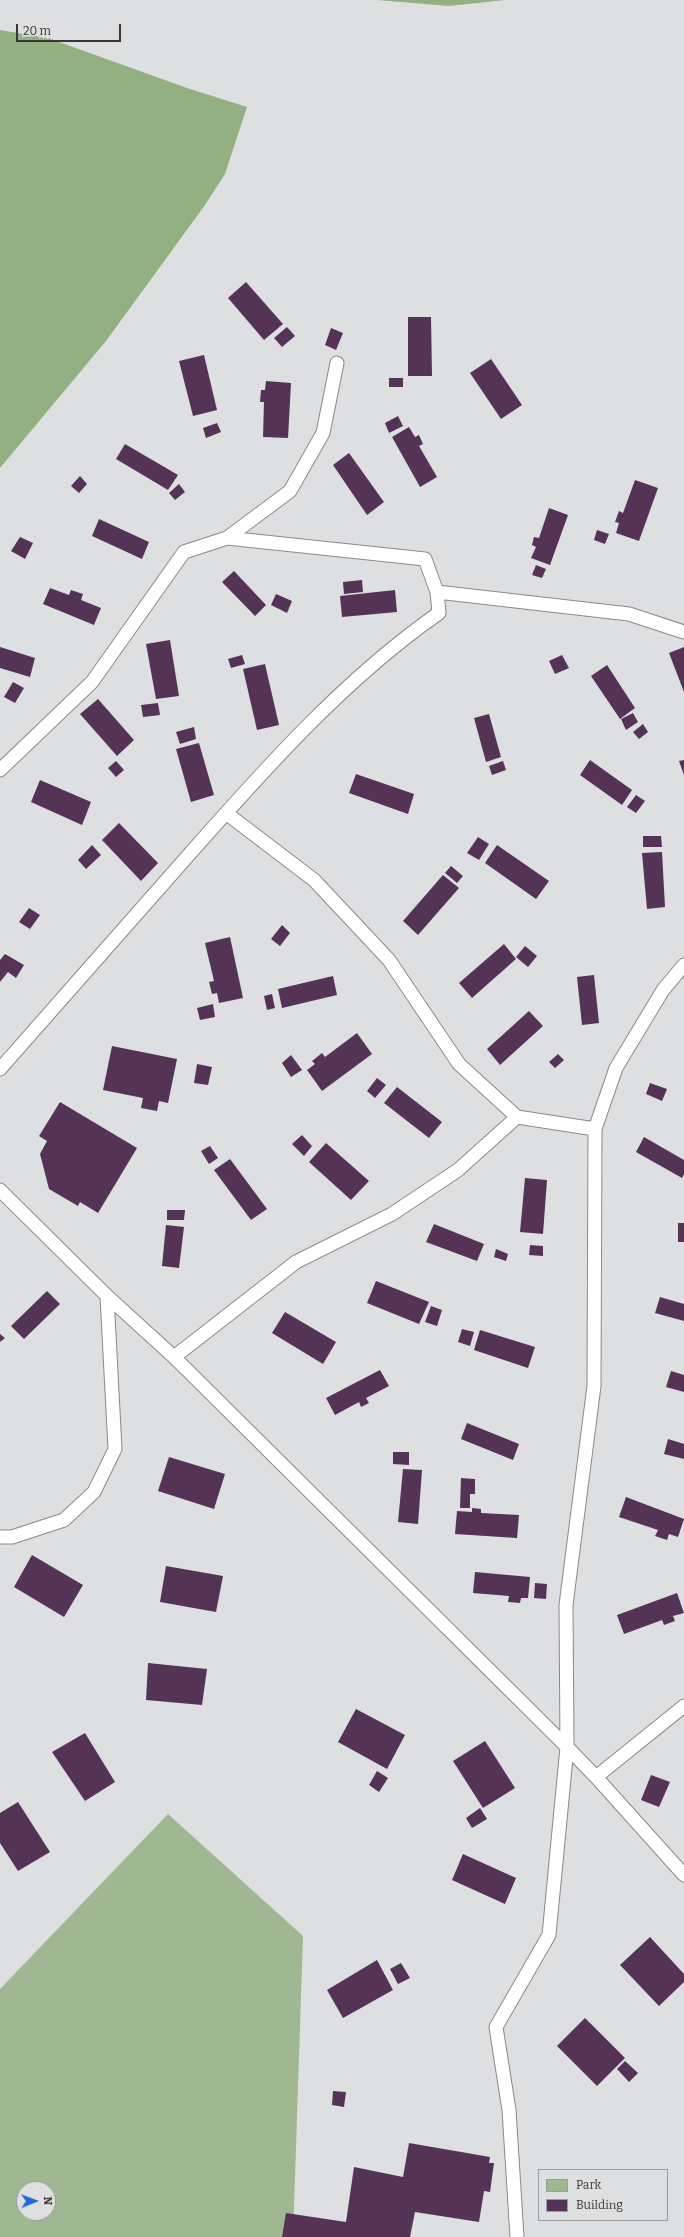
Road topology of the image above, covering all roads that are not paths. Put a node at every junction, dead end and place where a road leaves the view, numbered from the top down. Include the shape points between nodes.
1 (337, 363) dead end
2 (227, 538) junction
3 (437, 592) junction
4 (684, 632) edge
5 (0, 770) edge
6 (226, 813) junction
7 (684, 965) edge
8 (0, 1069) edge
9 (517, 1117) junction
10 (594, 1129) junction
11 (0, 1190) edge
12 (107, 1296) junction
13 (174, 1357) junction
14 (0, 1537) edge
15 (684, 1706) edge
16 (567, 1747) junction
17 (596, 1777) junction
18 (684, 1875) edge
19 (517, 2237) edge

1 - 2 lane via 323,433 290,491
2 - 3 lane via 426,559
2 - 5 lane via 184,552 92,682
3 - 4 lane via 629,614
3 - 6 lane via 439,613 411,633 315,718
6 - 8 lane
6 - 9 lane via 314,880 389,960 460,1064
7 - 10 lane via 663,990 616,1068
9 - 10 lane
9 - 13 lane via 458,1170 392,1214 296,1262
10 - 16 lane via 594,1386 566,1605
11 - 12 lane
12 - 13 lane
12 - 14 lane via 115,1449 94,1492 64,1520 12,1537
13 - 16 lane
15 - 17 lane
16 - 17 lane
16 - 19 lane via 549,1934 496,2027 509,2110
17 - 18 lane

